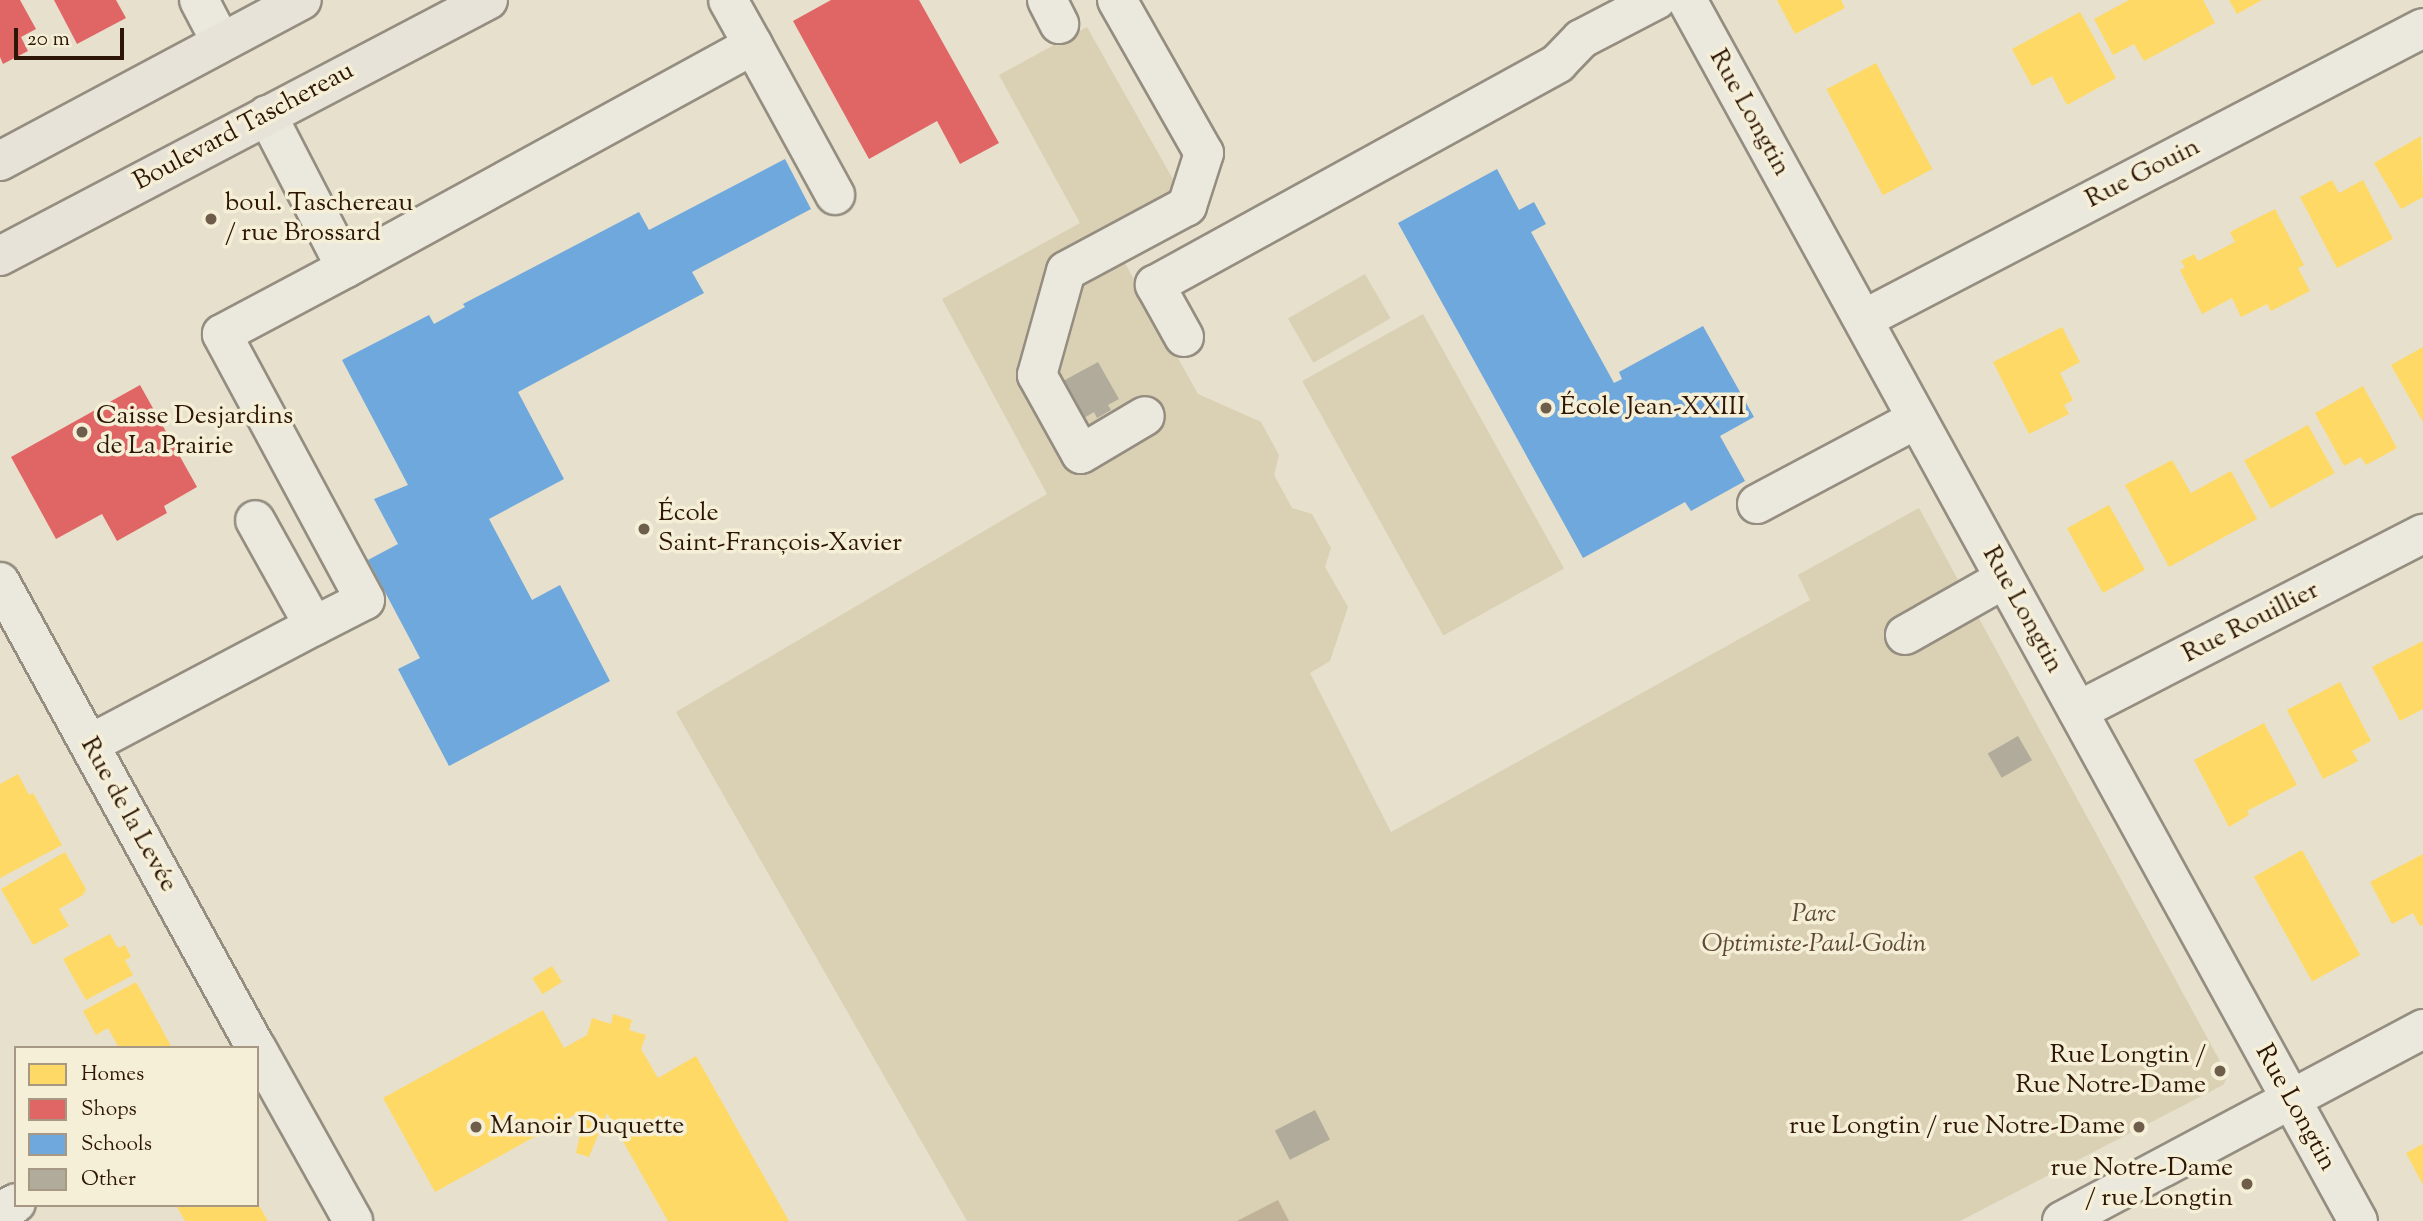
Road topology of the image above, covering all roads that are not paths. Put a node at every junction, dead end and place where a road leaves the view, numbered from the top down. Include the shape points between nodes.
1 (199, 0) edge
2 (302, 0) edge
3 (488, 0) edge
4 (728, 0) edge
5 (1117, 0) edge
6 (1656, 0) edge
7 (1687, 0) edge
8 (2423, 28) edge
9 (221, 42) junction
10 (753, 46) junction
11 (267, 115) junction
12 (0, 161) edge
13 (835, 195) dead end
14 (0, 256) edge
15 (346, 268) junction
16 (1864, 319) junction
17 (1184, 337) dead end
18 (1145, 415) dead end
19 (1917, 419) junction
20 (1757, 504) dead end
21 (255, 520) dead end
22 (2423, 534) edge
23 (2004, 579) junction
24 (0, 582) edge
25 (314, 626) junction
26 (1905, 635) dead end
27 (2078, 711) junction
28 (90, 744) junction
29 (2423, 1029) edge
30 (252, 1046) edge
31 (260, 1061) edge
32 (2290, 1098) junction
33 (353, 1221) edge
34 (2062, 1221) edge
35 (2358, 1221) edge

1 - 9 street
2 - 9 main road
3 - 11 main road, Boulevard Taschereau
4 - 10 street
5 - 18 street via 1204,153 1187,206 1066,271 1037,375 1080,454
6 - 17 street via 1581,40 1558,64 1155,285
7 - 16 street, Rue Longtin
8 - 16 street, Rue Gouin
9 - 12 main road
10 - 13 street
10 - 15 street
11 - 14 main road, Boulevard Taschereau
11 - 15 street
15 - 25 street via 222,334 366,600
16 - 19 street, Rue Longtin
19 - 20 street
19 - 23 street, Rue Longtin
21 - 25 street
22 - 27 street, Rue Rouillier
23 - 26 street
23 - 27 street, Rue Longtin
24 - 28 street, Rue de la Levée
25 - 28 street
27 - 32 street, Rue Longtin
28 - 30 street, Rue de la Levée
29 - 32 street
31 - 33 street, Rue de la Levée
32 - 34 street
32 - 35 street, Rue Longtin

